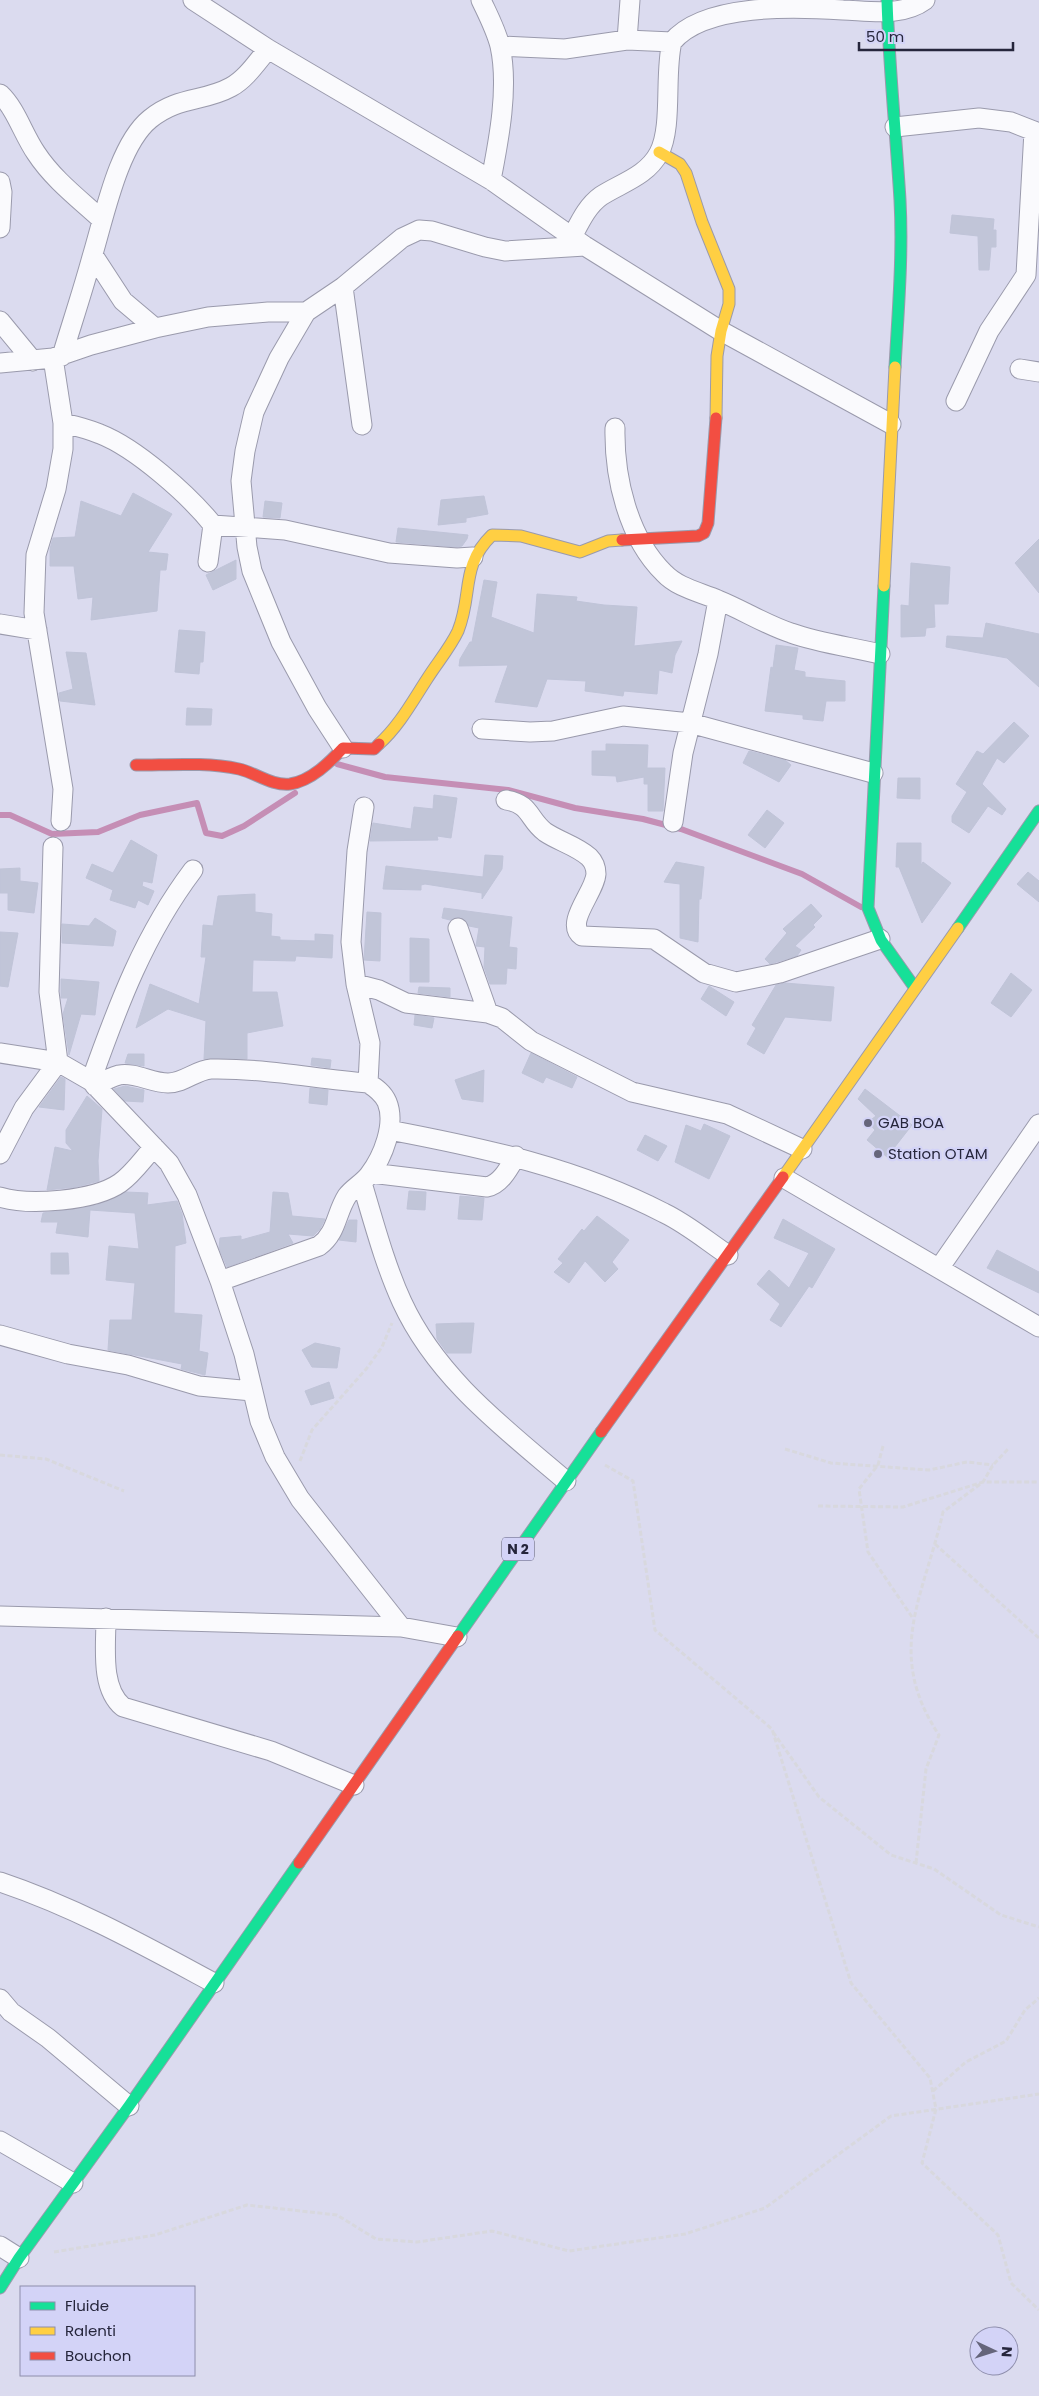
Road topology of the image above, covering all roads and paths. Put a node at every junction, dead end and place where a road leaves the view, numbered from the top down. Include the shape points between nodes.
1 (193, 0) edge
2 (481, 0) edge
3 (630, 0) edge
4 (925, 0) edge
5 (887, 6) edge
6 (627, 40) junction
7 (672, 42) junction
8 (500, 46) junction
9 (268, 49) junction
10 (0, 94) edge
11 (895, 127) junction
12 (1037, 132) edge
13 (659, 152) junction
14 (491, 180) junction
15 (0, 182) edge
16 (101, 219) junction
17 (0, 228) edge
18 (578, 242) junction
19 (93, 254) junction
20 (1032, 277) edge
21 (344, 287) junction
22 (306, 312) junction
23 (0, 321) edge
24 (154, 328) junction
25 (721, 331) junction
26 (57, 357) junction
27 (33, 361) junction
28 (0, 363) edge
29 (1020, 369) dead end
30 (1039, 372) edge
31 (956, 401) dead end
32 (63, 423) junction
33 (891, 424) junction
34 (362, 425) dead end
35 (615, 428) dead end
36 (214, 525) junction
37 (245, 528) junction
38 (639, 538) junction
39 (473, 557) junction
40 (208, 562) dead end
41 (718, 600) junction
42 (0, 624) edge
43 (37, 630) junction
44 (880, 654) junction
45 (690, 723) junction
46 (482, 729) dead end
47 (343, 748) junction
48 (136, 765) dead end
49 (873, 773) junction
50 (506, 800) dead end
51 (364, 807) dead end
52 (1039, 811) edge
53 (61, 821) dead end
54 (673, 822) dead end
55 (53, 847) dead end
56 (193, 870) dead end
57 (458, 928) dead end
58 (880, 939) junction
59 (356, 984) junction
60 (915, 988) junction
61 (488, 1013) junction
62 (0, 1053) edge
63 (58, 1062) junction
64 (368, 1083) junction
65 (93, 1084) junction
66 (1039, 1124) edge
67 (389, 1130) junction
68 (154, 1147) junction
69 (802, 1149) junction
70 (0, 1154) edge
71 (516, 1156) junction
72 (367, 1178) junction
73 (784, 1178) junction
74 (0, 1197) edge
75 (728, 1255) junction
76 (940, 1267) junction
77 (220, 1281) junction
78 (402, 1303) junction
79 (1039, 1327) edge
80 (0, 1335) edge
81 (252, 1391) junction
82 (883, 1446) dead end
83 (1008, 1449) dead end
84 (785, 1450) dead end
85 (586, 1454) junction
86 (0, 1455) edge
87 (878, 1465) junction
88 (993, 1465) junction
89 (287, 1477) junction
90 (566, 1481) junction
91 (983, 1482) junction
92 (1039, 1482) edge
93 (124, 1491) dead end
94 (818, 1506) dead end
95 (862, 1506) junction
96 (936, 1544) junction
97 (0, 1616) edge
98 (913, 1617) junction
99 (106, 1618) junction
100 (401, 1627) junction
101 (457, 1637) junction
102 (1039, 1638) edge
103 (772, 1729) junction
104 (354, 1785) junction
105 (916, 1863) junction
106 (0, 1882) edge
107 (1039, 1927) edge
108 (214, 1983) junction
109 (1039, 1998) edge
110 (0, 1999) edge
111 (932, 2091) junction
112 (1039, 2094) edge
113 (129, 2106) junction
114 (936, 2109) junction
115 (0, 2141) edge
116 (73, 2183) junction
117 (0, 2246) edge
118 (7, 2273) edge
119 (1039, 2310) edge

1 - 9 street
2 - 8 street
3 - 6 street
4 - 5 street via 912,8
5 - 7 street via 732,12 694,24 680,32
5 - 11 street
6 - 7 street
6 - 8 street via 565,49
7 - 13 street via 668,58 664,133
8 - 14 street via 502,104
9 - 14 street
9 - 16 street via 246,76 231,87 183,100 166,108 139,130 126,154
10 - 16 street via 50,171
11 - 12 street via 979,118 1011,122
11 - 33 street via 900,202 900,278
12 - 20 street
13 - 18 street via 648,168 600,197 587,210
13 - 25 street via 680,164 686,172 702,222 723,271 729,289 729,304
14 - 18 street
15 - 17 street
16 - 19 street
18 - 21 street via 505,251 419,230 402,238
18 - 25 street
19 - 24 street via 123,301
19 - 26 street
20 - 31 street via 989,331
21 - 22 street
21 - 34 street
22 - 24 street via 208,317
22 - 37 street via 279,358 254,412 242,481
23 - 27 street
24 - 26 street
25 - 33 street
25 - 38 street via 707,529 698,536
26 - 27 street
26 - 32 street
27 - 28 street
29 - 30 street
32 - 36 street via 102,435 120,445 180,489
32 - 43 street via 63,449 56,489 36,555 34,613
33 - 44 street
35 - 38 street via 619,480
36 - 37 street
36 - 40 street
37 - 39 street via 286,530 389,553
37 - 47 street via 252,571 281,642
38 - 39 street via 608,541 580,552 521,536 492,535
38 - 41 street via 664,574 679,585
39 - 47 street via 459,627 449,648 406,713 392,733 374,749
41 - 44 street via 791,634
41 - 45 street
42 - 43 street
43 - 53 street via 62,789
44 - 49 street
45 - 46 street via 623,716 553,731
45 - 49 street
45 - 54 street
47 - 48 street via 323,769 291,784 275,783 240,770 212,766
49 - 58 street via 868,908
50 - 58 street via 518,802 528,810 537,826 588,856 594,864 596,875 576,918 578,933 582,936 654,939 704,973 736,982 780,973
51 - 59 street via 350,942
52 - 60 street, N 2
55 - 63 street via 49,992
56 - 65 street via 147,940 126,988
57 - 61 street
58 - 60 street
59 - 61 street via 379,990 406,1003
59 - 64 street via 370,1043
60 - 69 street, N 2
61 - 69 street via 502,1018 531,1041 632,1092 727,1114
62 - 63 street
63 - 65 street
63 - 70 street via 24,1108
64 - 65 street via 260,1070 209,1069 175,1083 119,1075
64 - 67 street via 387,1102
65 - 68 street
66 - 76 street
67 - 71 street
67 - 72 street
68 - 74 street via 120,1183 103,1191 35,1203
68 - 77 street via 188,1195
69 - 73 street, N 2
71 - 72 street via 494,1186
71 - 75 street via 599,1183 666,1214
72 - 77 street via 347,1197 327,1241
72 - 78 street via 385,1256
73 - 75 street, N 2
73 - 76 street
75 - 85 street, N 2
76 - 79 street
77 - 81 street via 244,1354
78 - 89 path via 382,1347 351,1388 312,1430 301,1459
78 - 90 street via 439,1362 461,1389
80 - 81 street via 68,1354 128,1365 199,1386
81 - 89 street via 271,1448
82 - 87 path
83 - 88 path
84 - 87 path via 831,1463
85 - 90 street, N 2
85 - 103 path via 633,1481 655,1630
86 - 93 path via 46,1460
87 - 88 path via 929,1470 967,1462
87 - 95 path via 860,1489
88 - 91 path
89 - 100 street via 300,1499
90 - 101 street, N 2
91 - 92 path
91 - 95 path via 903,1507
91 - 96 path via 943,1512
94 - 95 path
95 - 98 path via 868,1552
96 - 98 path
96 - 102 path
97 - 99 street
98 - 105 path via 910,1656 914,1685 938,1735 926,1769
99 - 100 street
99 - 104 street via 106,1660 111,1694 123,1707 271,1751
100 - 101 street
101 - 104 street, N 2
103 - 105 path via 819,1797 891,1855
103 - 111 path via 850,1983 930,2078
104 - 108 street, N 2
105 - 107 path via 934,1869 1001,1914
106 - 108 street via 41,1897 139,1943
108 - 113 street, N 2
109 - 111 path via 1025,2010 1006,2041 966,2062
110 - 113 street via 11,2012 48,2038
111 - 114 path
112 - 114 path
113 - 116 street, N 2
114 - 118 path via 891,2116 765,2208 685,2234 569,2251 492,2231 417,2242 376,2239 337,2215 246,2205 155,2236
114 - 119 path via 922,2163 998,2235 1012,2283
115 - 116 street
116 - 118 street, N 2
117 - 118 street

